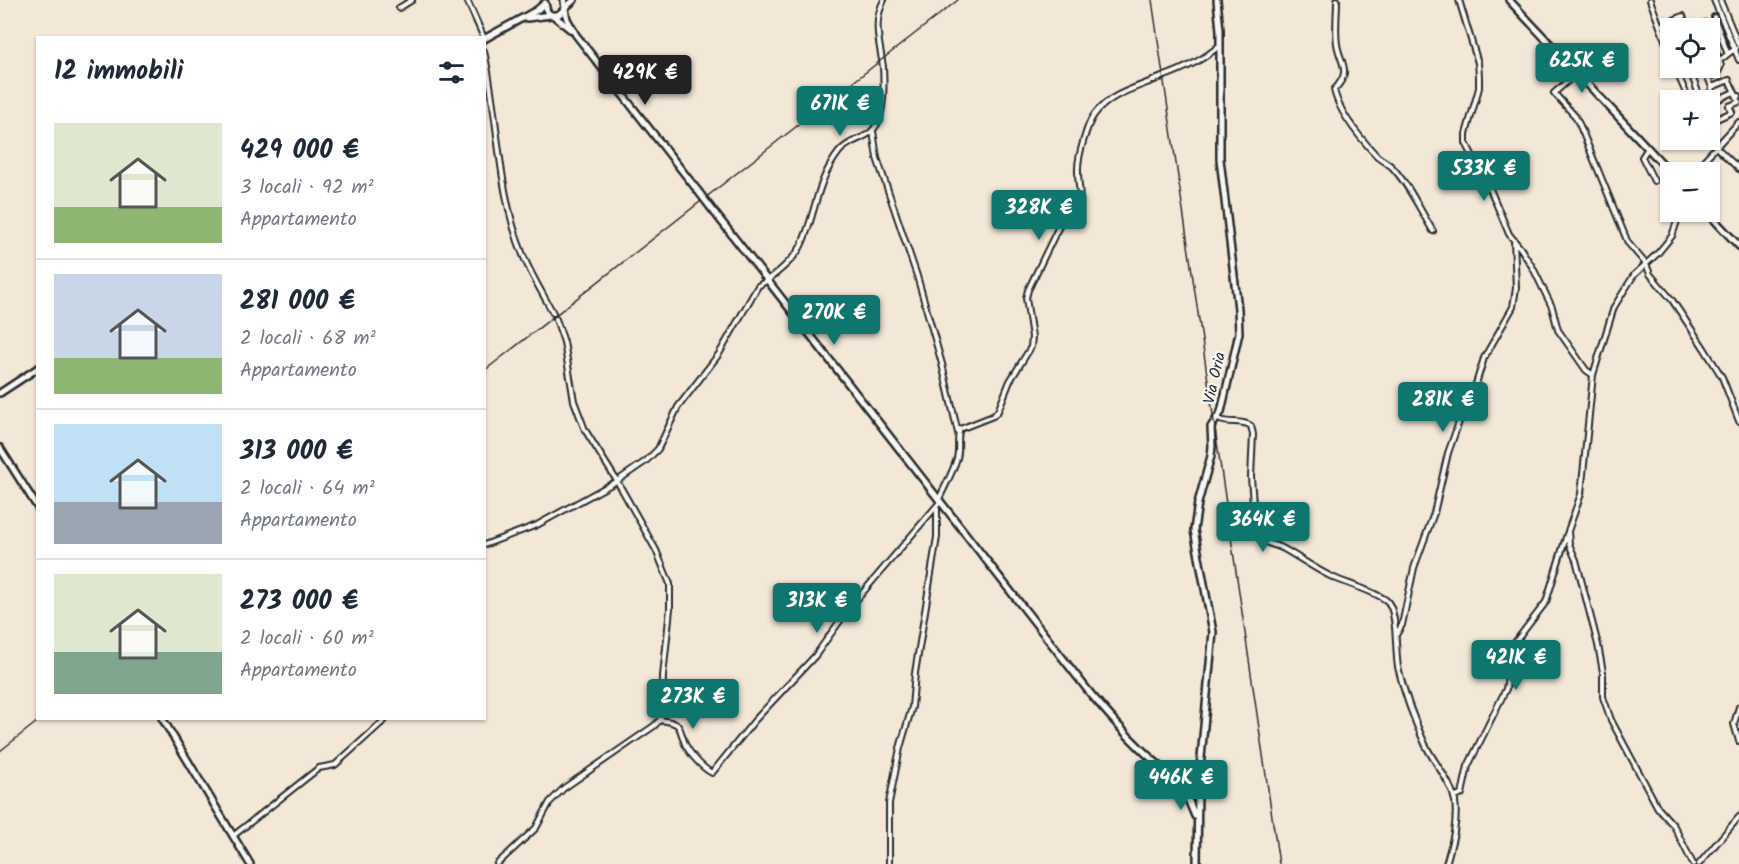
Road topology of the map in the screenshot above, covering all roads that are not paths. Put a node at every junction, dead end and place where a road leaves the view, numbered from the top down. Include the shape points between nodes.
1 (412, 0) edge
2 (467, 0) edge
3 (564, 0) edge
4 (574, 0) edge
5 (884, 0) edge
6 (1217, 0) edge
7 (1337, 0) edge
8 (1459, 0) edge
9 (1509, 0) edge
10 (1650, 0) edge
11 (1714, 0) edge
12 (1720, 0) edge
13 (546, 1) edge
14 (399, 8) dead end
15 (565, 8) junction
16 (552, 15) junction
17 (1714, 17) dead end
18 (520, 20) junction
19 (1660, 26) edge
20 (576, 35) junction
21 (483, 36) edge
22 (486, 38) edge
23 (1220, 46) junction
24 (1737, 47) edge
25 (1727, 52) junction
26 (486, 60) edge
27 (1720, 60) edge
28 (1739, 60) edge
29 (1577, 73) junction
30 (1708, 78) edge
31 (1712, 87) junction
32 (1711, 90) edge
33 (1737, 95) edge
34 (1720, 99) edge
35 (1720, 117) edge
36 (1739, 122) edge
37 (873, 131) junction
38 (1720, 143) edge
39 (1648, 148) junction
40 (1713, 150) edge
41 (1719, 150) edge
42 (1661, 162) edge
43 (1703, 162) edge
44 (1739, 169) edge
45 (1654, 181) dead end
46 (1677, 222) edge
47 (1716, 222) edge
48 (1433, 231) dead end
49 (1514, 240) junction
50 (1739, 246) edge
51 (1646, 264) junction
52 (768, 281) junction
53 (553, 313) dead end
54 (556, 319) dead end
55 (36, 369) edge
56 (1593, 375) junction
57 (0, 394) edge
58 (1218, 419) junction
59 (1739, 421) edge
60 (958, 433) junction
61 (0, 448) edge
62 (617, 481) junction
63 (940, 500) junction
64 (36, 505) edge
65 (937, 509) junction
66 (1568, 531) junction
67 (486, 544) edge
68 (1396, 636) junction
69 (1739, 707) edge
70 (163, 720) edge
71 (385, 720) edge
72 (660, 720) junction
73 (1739, 741) edge
74 (1137, 743) junction
75 (1201, 759) junction
76 (1174, 777) junction
77 (1181, 789) junction
78 (1198, 791) junction
79 (1454, 798) junction
80 (1739, 817) edge
81 (1197, 823) junction
82 (233, 837) junction
83 (250, 864) edge
84 (498, 864) edge
85 (889, 864) edge
86 (1197, 864) edge
87 (1446, 864) edge
88 (1693, 864) edge
89 (1699, 864) edge

1 - 14 street
2 - 21 street
3 - 15 main road
4 - 15 main road
5 - 37 street via 876,24 884,91 880,117
6 - 23 main road, Via Oria
7 - 48 street via 1337,46 1344,73 1334,90 1336,97 1357,135 1399,175
8 - 49 street via 1479,76 1466,143
9 - 29 main road
10 - 19 street
11 - 24 street
12 - 24 street
13 - 16 main road via 546,10
13 - 18 main road
15 - 16 main road
15 - 20 main road
16 - 18 main road
16 - 20 main road
17 - 25 street
18 - 22 main road
20 - 52 main road, bridge
23 - 58 main road, Via Oria via 1220,159 1239,333
23 - 60 street via 1117,96 1092,117 1078,168 1078,207 1062,220 1028,290 1031,347 1010,381 998,411
24 - 25 street
24 - 28 street
25 - 27 street
26 - 53 street via 505,191 523,255
29 - 39 main road
29 - 51 street via 1554,93 1575,116 1622,232
30 - 31 street
31 - 32 street
31 - 33 street via 1729,80
33 - 34 street
33 - 35 street via 1738,102 1729,106 1732,112
36 - 38 street
37 - 52 street via 839,153 818,190 800,249
37 - 60 street via 942,364
39 - 42 main road
39 - 45 street via 1642,157
40 - 43 street
41 - 44 street
46 - 51 street via 1672,236
47 - 50 main road
49 - 56 street via 1533,268 1552,307 1558,330
49 - 68 street via 1513,307 1484,358 1459,422
51 - 56 street via 1634,275 1614,308
51 - 59 street via 1722,377
52 - 62 street via 758,286 719,354 678,407 658,449
52 - 63 main road
54 - 62 street via 585,430
55 - 57 main road
56 - 66 street via 1581,494
58 - 68 street via 1251,426 1257,537 1389,602
58 - 75 main road, Via Oria via 1211,428 1211,456 1194,530 1213,632
60 - 63 street via 957,460
61 - 64 main road
62 - 67 street via 537,525
62 - 72 street via 656,550 670,584
63 - 65 street
63 - 74 main road via 1090,693
65 - 72 street via 712,773 686,745 681,727
65 - 85 street via 937,537 912,707 891,787
66 - 79 street via 1546,602 1514,645 1506,688 1468,766 1462,794
66 - 88 street via 1598,645 1604,672 1603,697 1611,720
68 - 79 street via 1398,665 1412,711
69 - 73 street via 1734,724
70 - 82 main road
71 - 82 street via 335,765 319,768
72 - 84 street via 564,788 550,802 536,828
74 - 76 main road
74 - 77 main road
75 - 76 main road via 1190,778
75 - 78 main road, Via Oria
76 - 78 main road
77 - 78 main road via 1190,794
77 - 81 main road
78 - 81 main road, Via Oria
79 - 87 street via 1456,825
80 - 89 street
81 - 86 main road, Via Oria
82 - 83 main road

